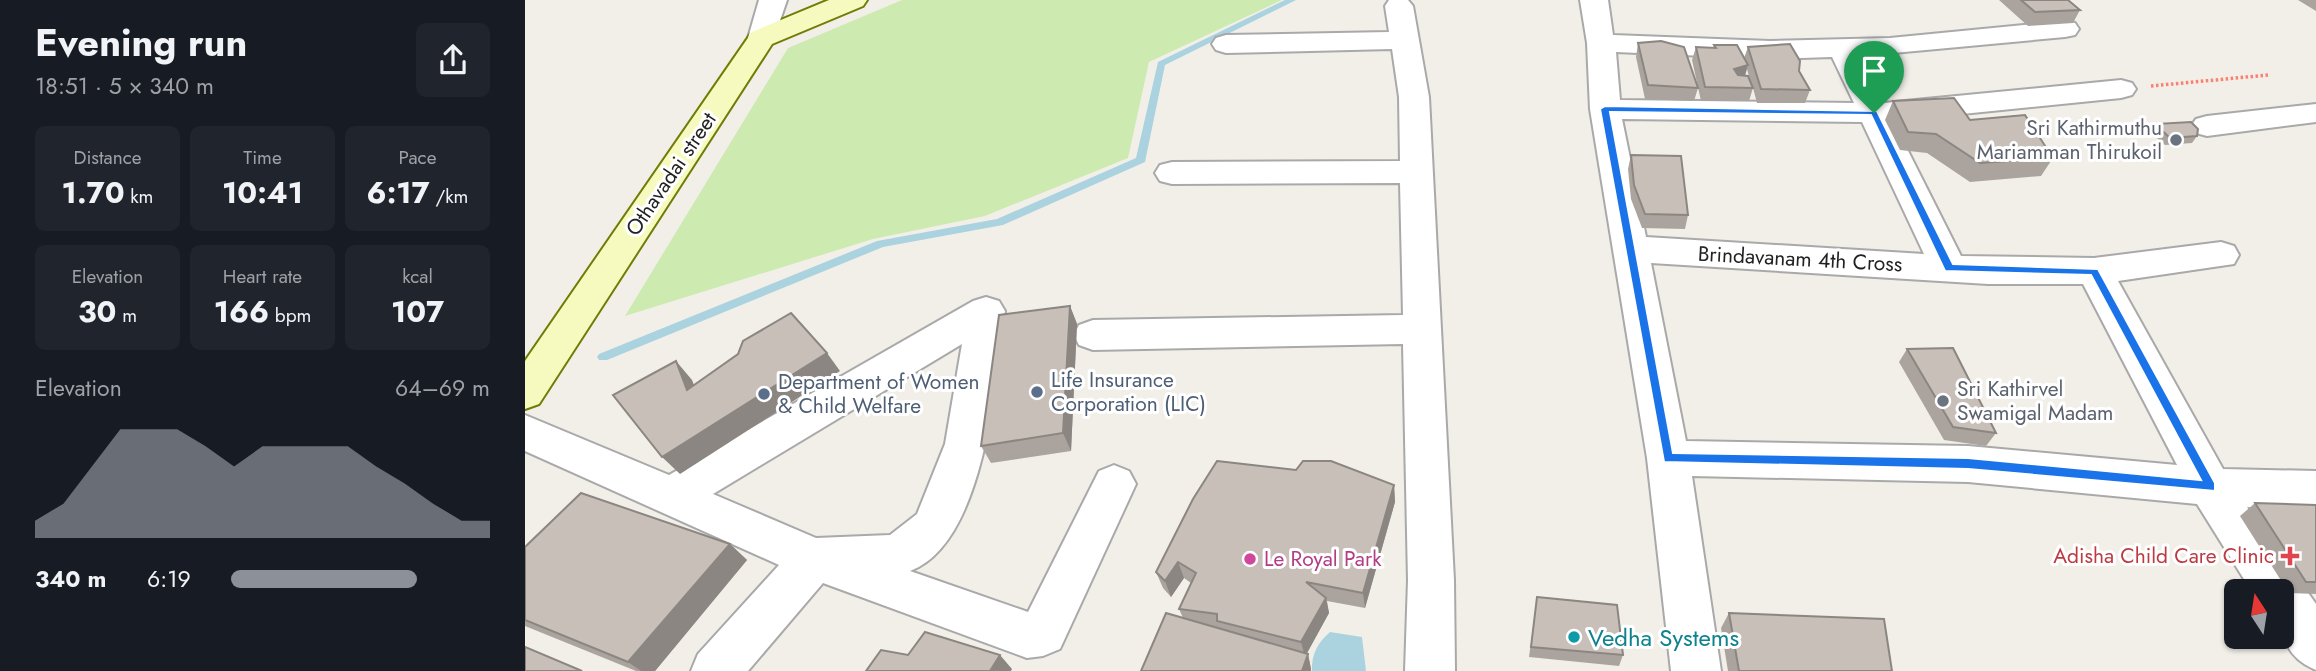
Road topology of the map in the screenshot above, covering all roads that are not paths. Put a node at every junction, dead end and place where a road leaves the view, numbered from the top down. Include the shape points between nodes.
1 (773, 0) edge
2 (853, 0) edge
3 (1594, 0) edge
4 (2065, 29) edge
5 (762, 38) junction
6 (1601, 43) junction
7 (1226, 44) dead end
8 (1842, 48) junction
9 (2120, 89) road end
10 (1605, 109) junction
11 (1874, 113) junction
12 (2311, 119) edge
13 (2207, 126) dead end
14 (1417, 172) junction
15 (1172, 173) dead end
16 (1631, 249) junction
17 (2221, 256) dead end
18 (1949, 268) junction
19 (2094, 271) junction
20 (1423, 329) junction
21 (1093, 335) dead end
22 (525, 393) edge
23 (525, 432) edge
24 (1668, 458) junction
25 (1114, 484) dead end
26 (2211, 487) junction
27 (2316, 490) edge
28 (674, 495) junction
29 (814, 559) junction
30 (2272, 579) edge
31 (2294, 613) edge
32 (2316, 646) edge
33 (716, 671) edge
34 (1430, 671) edge
35 (1696, 671) edge

1 - 5 street
2 - 5 street
3 - 6 street
4 - 8 street
5 - 22 street, Othavadai street
6 - 8 street
6 - 10 street
7 - 14 street via 1402,23 1414,97
8 - 11 street
9 - 11 street
10 - 11 street
10 - 16 street
11 - 18 street
12 - 13 street
14 - 15 street
14 - 20 street
16 - 18 street, Brindavanam 4th Cross
16 - 24 street
17 - 19 street, Brindavanam 4th Cross
18 - 19 street, Brindavanam 4th Cross
19 - 26 street
20 - 21 street
20 - 34 street
23 - 28 street
24 - 26 street via 1968,464
24 - 35 street
25 - 29 street via 1043,633 1027,635
26 - 27 street
26 - 30 street
28 - 29 street
28 - 29 street via 986,311 966,444 934,527 899,555
29 - 33 street
31 - 32 street

